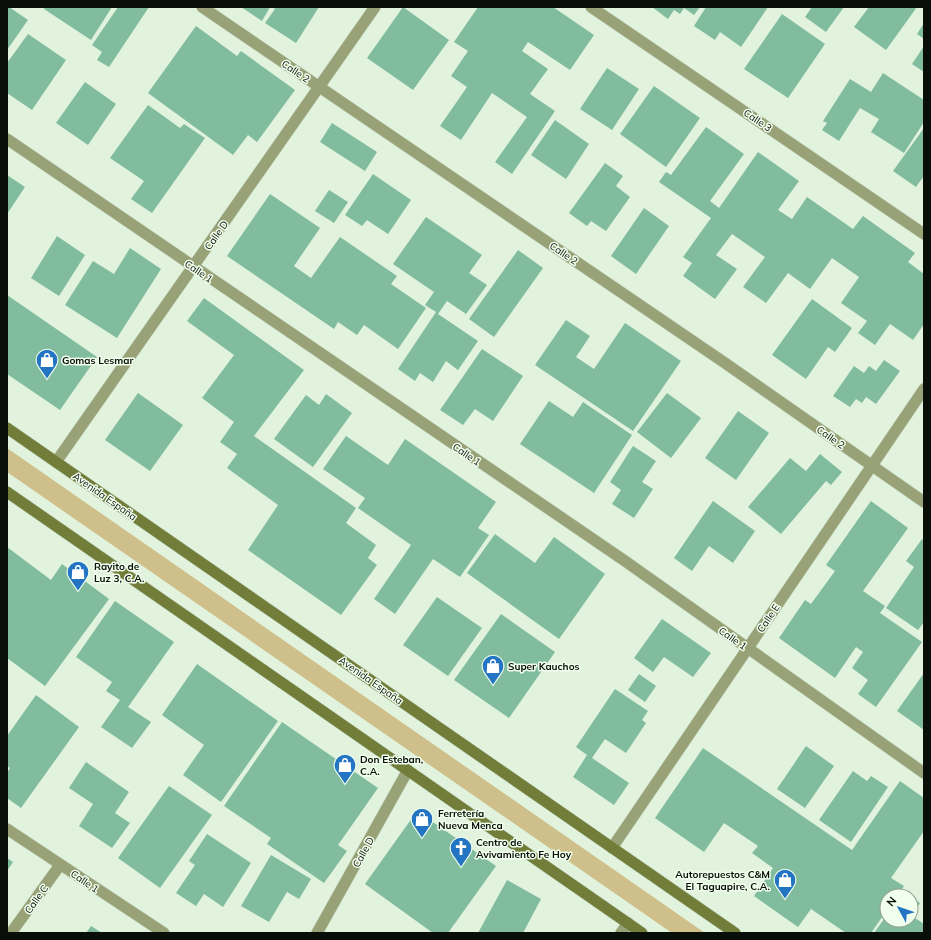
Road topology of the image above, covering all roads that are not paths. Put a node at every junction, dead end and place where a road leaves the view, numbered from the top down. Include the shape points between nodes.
1 (202, 7) edge
2 (375, 7) edge
3 (591, 7) edge
4 (319, 87) junction
5 (7, 139) edge
6 (924, 234) edge
7 (193, 267) junction
8 (924, 389) edge
9 (7, 428) edge
10 (56, 462) junction
11 (872, 465) junction
12 (7, 492) edge
13 (924, 502) edge
14 (747, 648) junction
15 (408, 770) junction
16 (924, 773) edge
17 (7, 829) edge
18 (612, 848) junction
19 (60, 864) junction
20 (628, 923) junction
21 (11, 933) edge
22 (164, 933) edge
23 (317, 933) edge
24 (621, 933) edge
25 (642, 933) edge
26 (735, 933) edge

1 - 4 street, Calle 2
2 - 4 street, Calle D
3 - 6 street, Calle 3
4 - 7 street, Calle D
4 - 11 street, Calle 2
5 - 7 street, Calle 1
7 - 10 street, Calle D
7 - 14 street, Calle 1 via 625,561
8 - 11 street, Calle E
9 - 10 main road, Avenida España
10 - 18 main road, Avenida España
11 - 13 street, Calle 2
11 - 14 street, Calle E
12 - 15 main road
14 - 16 street, Calle 1
14 - 18 street, Calle E
15 - 20 main road
15 - 23 street, Calle D
17 - 19 street, Calle 1
18 - 26 main road, Avenida España
19 - 21 street, Calle C
19 - 22 street, Calle 1
20 - 24 street
20 - 25 main road

